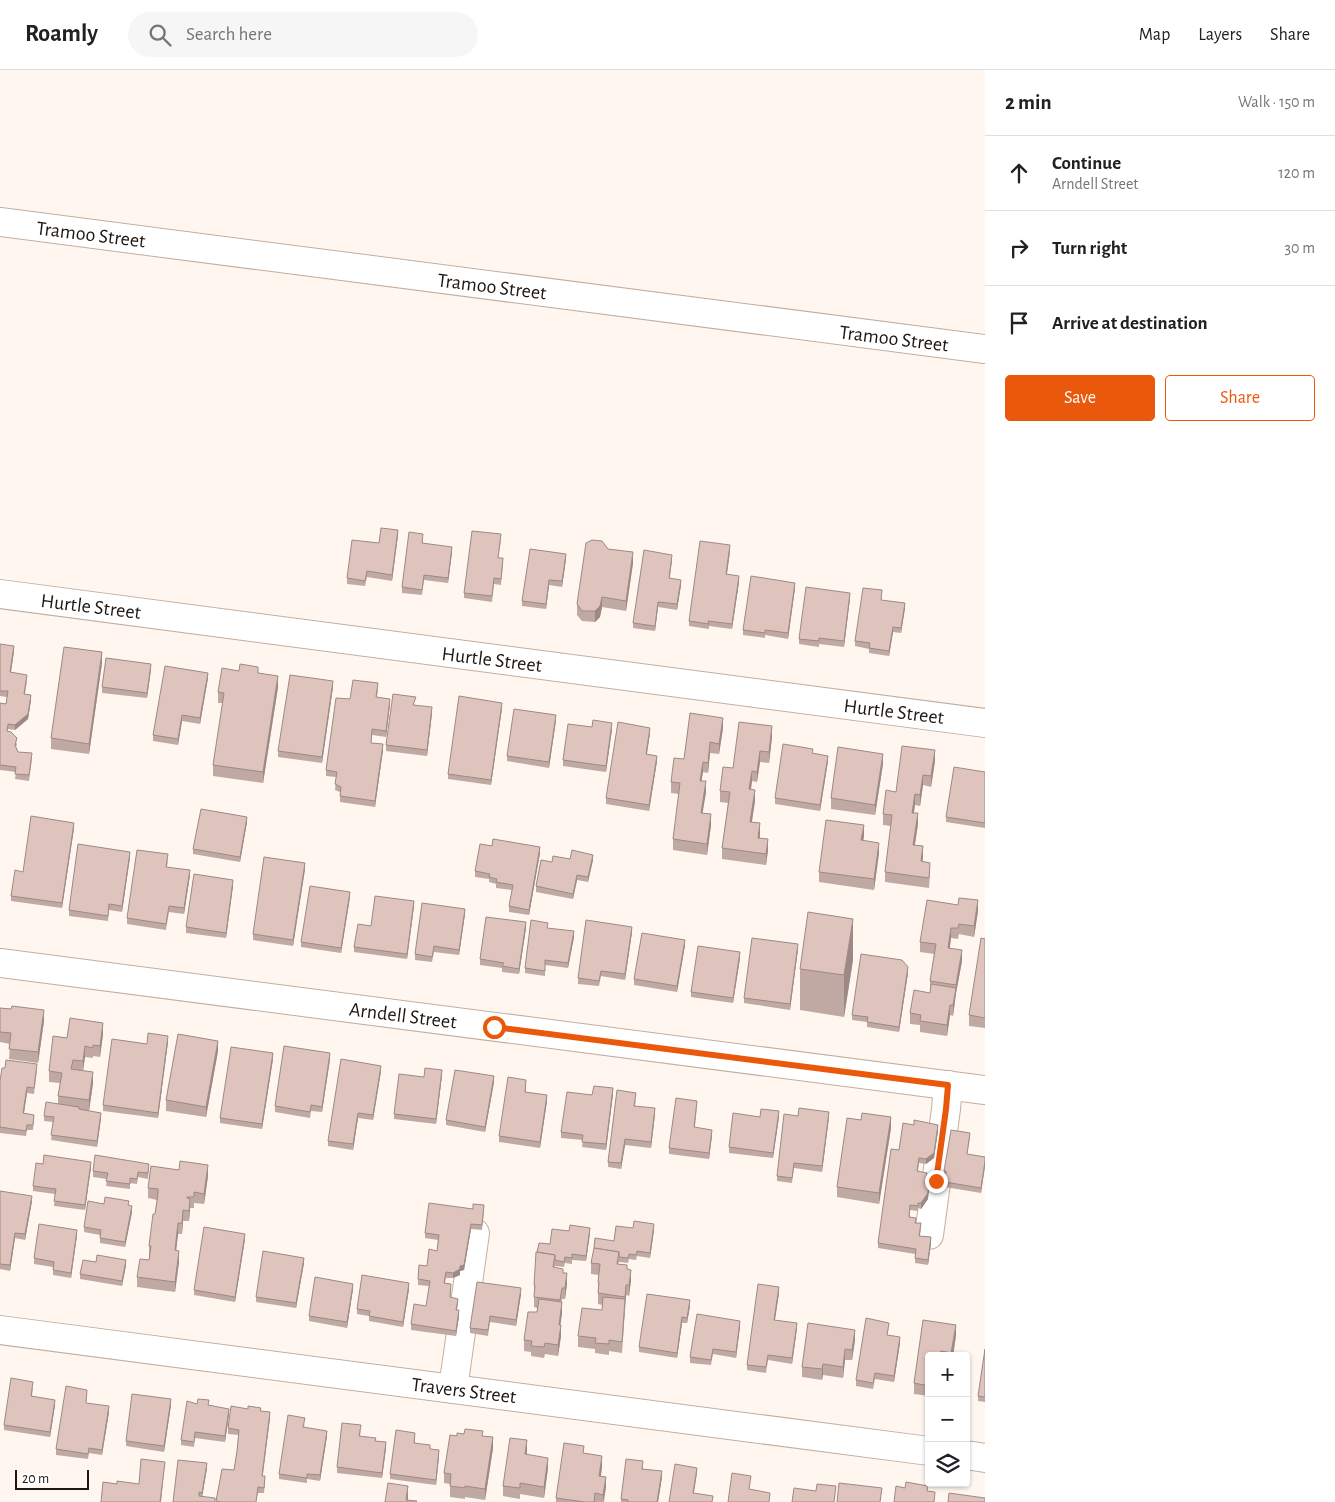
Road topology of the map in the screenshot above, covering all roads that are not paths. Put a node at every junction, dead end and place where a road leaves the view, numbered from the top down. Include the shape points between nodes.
1 (0, 222) edge
2 (985, 350) edge
3 (0, 594) edge
4 (985, 723) edge
5 (0, 963) edge
6 (948, 1085) junction
7 (985, 1090) edge
8 (475, 1233) dead end
9 (928, 1235) edge
10 (0, 1330) edge
11 (453, 1389) junction
12 (925, 1450) edge
13 (970, 1456) edge
14 (985, 1458) edge

1 - 2 street, Tramoo Street
3 - 4 street, Hurtle Street
5 - 6 street, Arndell Street
6 - 7 street, Arndell Street
6 - 9 street
8 - 11 street
10 - 11 street, Travers Street
11 - 12 street, Travers Street
13 - 14 street

